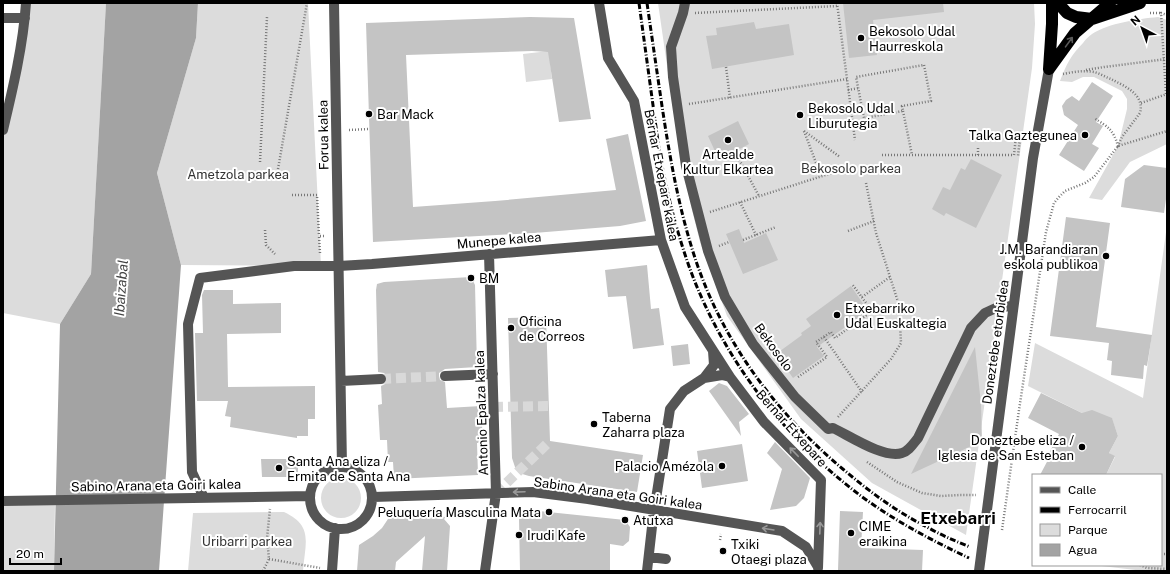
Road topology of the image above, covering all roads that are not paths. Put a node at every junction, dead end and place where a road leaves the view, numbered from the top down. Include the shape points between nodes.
1 (26, 3) edge
2 (334, 3) edge
3 (599, 3) edge
4 (684, 3) edge
5 (1052, 3) edge
6 (1058, 3) edge
7 (1110, 3) edge
8 (1143, 8) edge
9 (3, 18) edge
10 (25, 18) junction
11 (1092, 19) junction
12 (1049, 69) junction
13 (3, 130) edge
14 (661, 240) junction
15 (489, 254) junction
16 (339, 266) junction
17 (1013, 306) junction
18 (712, 349) junction
19 (493, 374) junction
20 (445, 376) tunnel mouth
21 (730, 377) junction
22 (704, 378) junction
23 (381, 379) tunnel mouth
24 (341, 381) junction
25 (342, 466) junction
26 (496, 493) junction
27 (310, 496) junction
28 (204, 498) junction
29 (373, 498) junction
30 (3, 501) edge
31 (654, 514) junction
32 (335, 528) junction
33 (649, 557) junction
34 (666, 559) dead end
35 (818, 569) edge
36 (332, 571) edge
37 (485, 571) edge
38 (647, 571) edge
39 (979, 571) edge

1 - 10 street
2 - 16 street, Forua kalea
3 - 14 street, Bernar Etxepare kalea via 608,58 634,101
4 - 17 street, Bekosolo via 671,47 672,77 686,166 708,251 725,297 753,344 795,397 828,429 833,428 881,452 902,453 910,448 918,438 971,328 985,313 998,307
5 - 12 highway
6 - 11 highway via 1067,13
7 - 11 highway
8 - 11 highway
9 - 10 street
10 - 13 street
12 -> 11 highway via 1075,34
12 - 17 street, Doneztebe etorbidea via 1033,158
14 - 15 street, Munepe kalea
14 - 18 street, Bernar Etxepare kalea via 685,307
15 - 16 street, Munepe kalea
15 - 19 street, Antonio Epalza kalea
16 - 24 street, Forua kalea
16 - 28 street via 294,266 200,278 188,324 192,472
17 - 39 street, Doneztebe etorbidea
18 - 21 street, Bernar Etxepare kalea
18 - 22 street via 714,366
19 - 20 street
19 - 26 street, Antonio Epalza kalea
21 - 22 street via 722,375
35 -> 21 street, Bernar Etxepare via 821,480 764,422
22 - 31 street via 684,391 670,409
23 - 24 street
24 - 25 street, Forua kalea
25 - 27 street via 333,467 317,478
25 - 29 street via 360,472 367,479
26 - 29 street, Sabino Arana eta Goiri kalea
31 -> 26 street, Sabino Arana eta Goiri kalea via 534,492
26 - 37 street, Antonio Epalza kalea
27 - 28 street, Sabino Arana eta Goiri kalea
27 - 32 street via 311,507 316,517 324,524
28 - 30 street, Sabino Arana eta Goiri kalea
29 - 32 street via 371,509 365,518 346,529
31 - 33 street
35 -> 31 street, Sabino Arana eta Goiri kalea via 806,547 782,531
32 - 36 street
33 - 34 street
33 - 38 street

